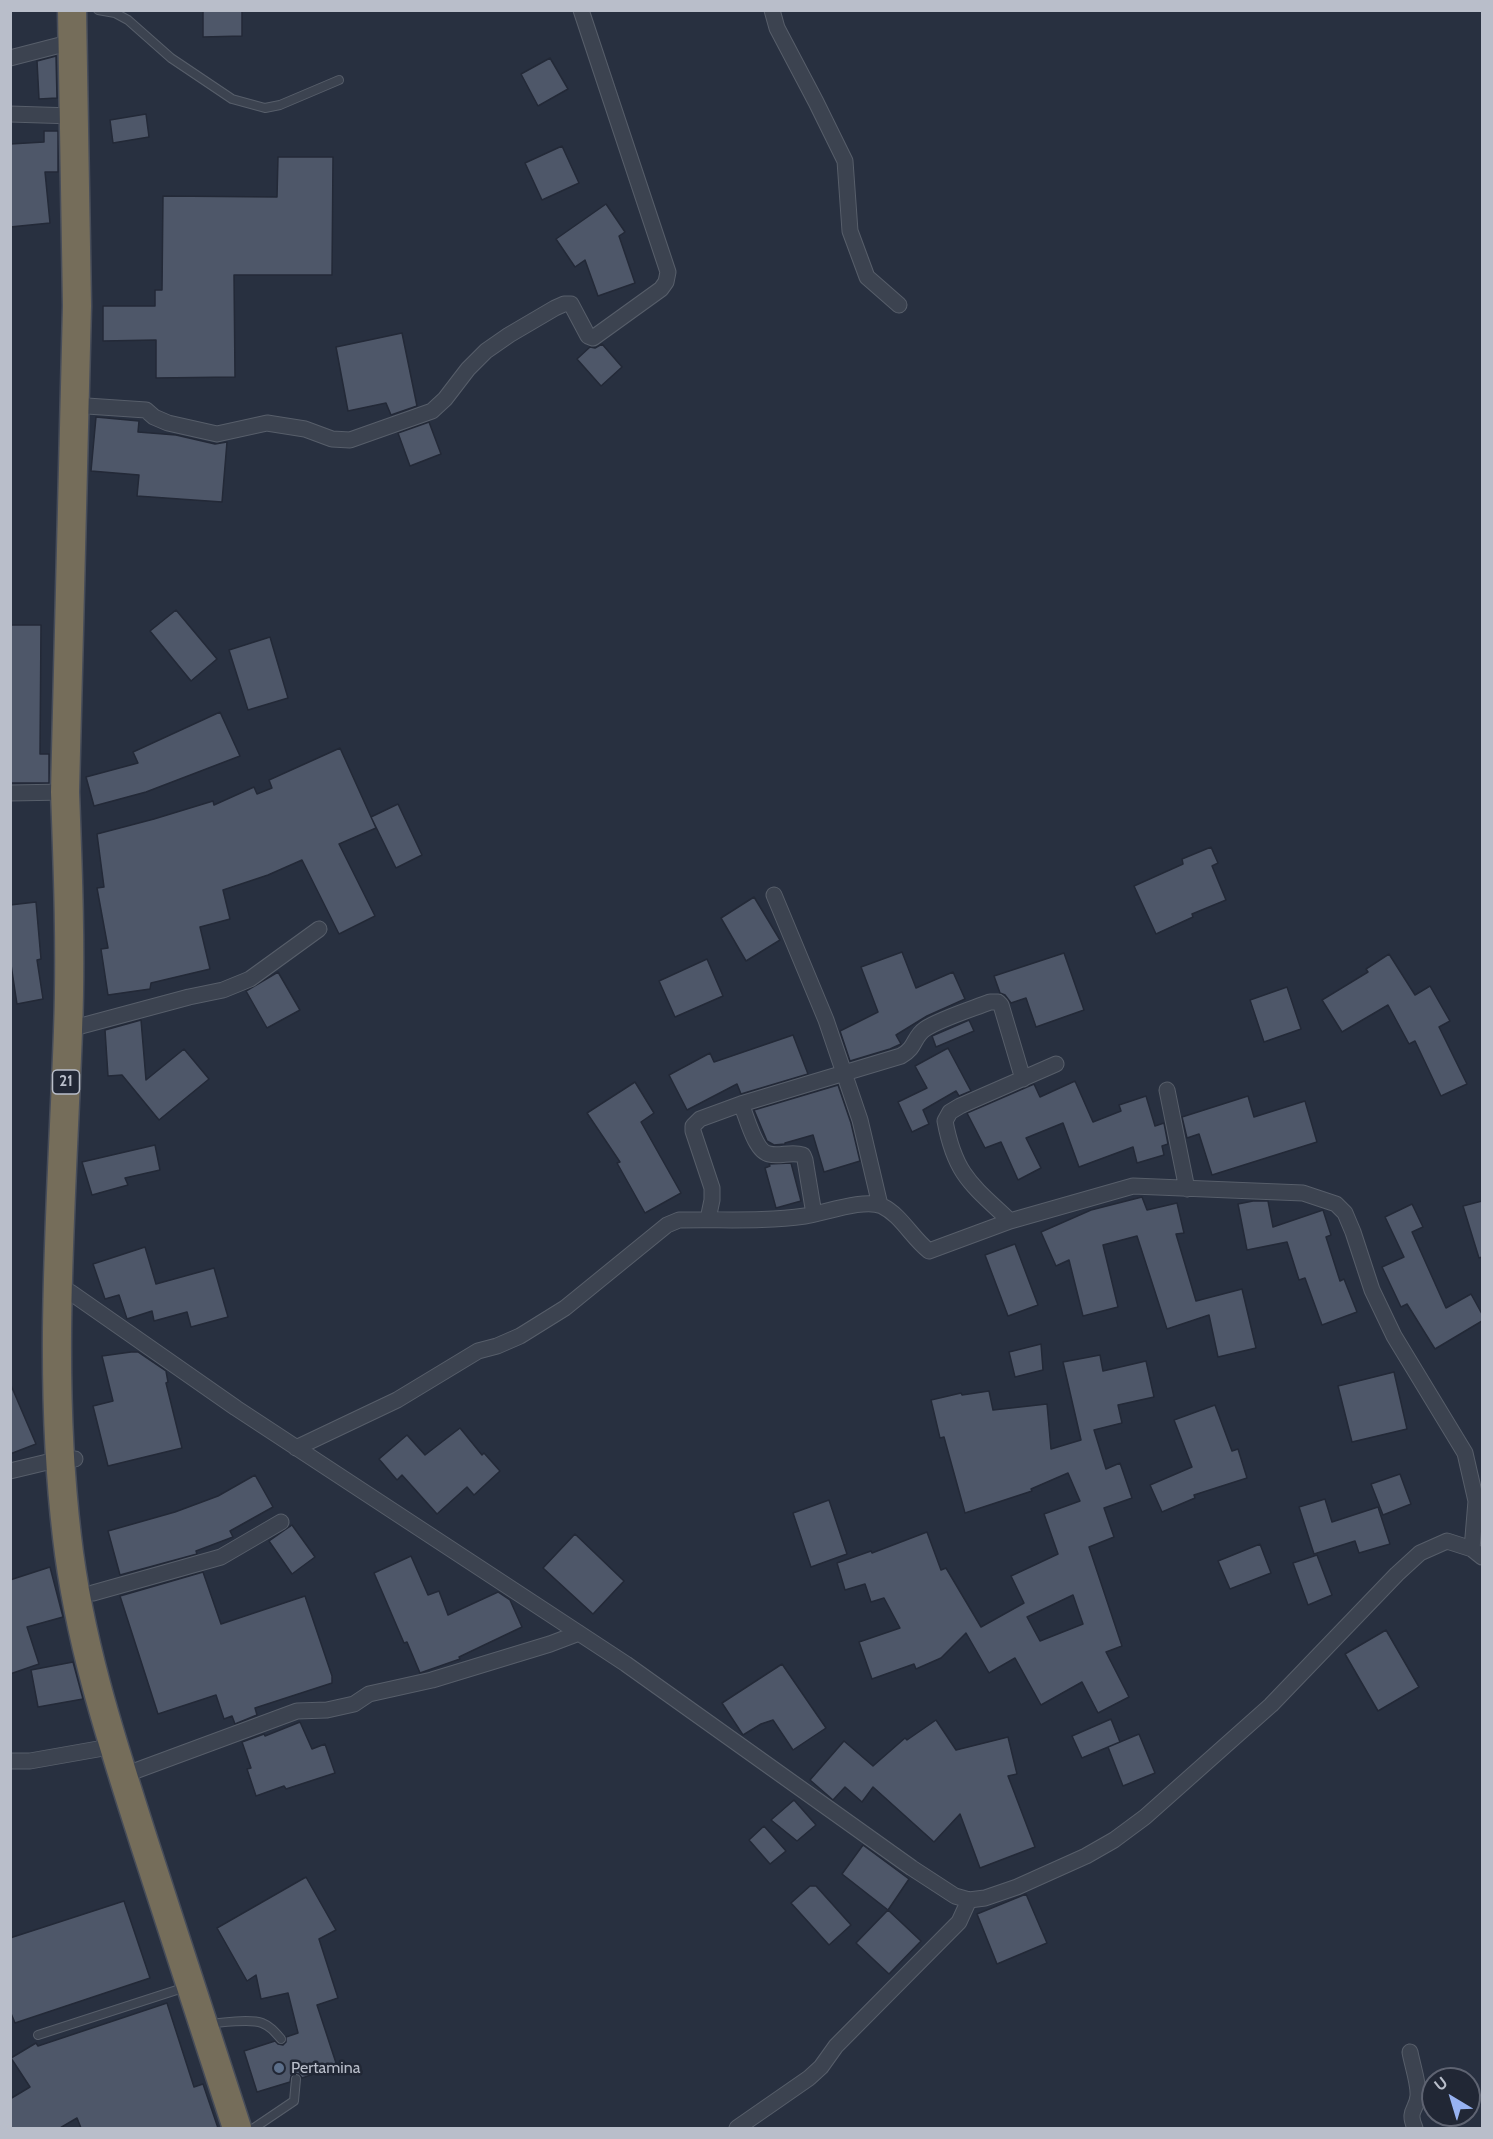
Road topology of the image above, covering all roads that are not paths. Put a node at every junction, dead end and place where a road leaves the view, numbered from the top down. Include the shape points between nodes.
1 (72, 10) edge
2 (92, 10) edge
3 (98, 10) edge
4 (581, 10) edge
5 (772, 10) edge
6 (82, 43) junction
7 (10, 58) edge
8 (339, 80) dead end
9 (10, 114) edge
10 (73, 116) junction
11 (899, 305) dead end
12 (80, 406) junction
13 (65, 792) junction
14 (10, 794) edge
15 (774, 895) dead end
16 (319, 929) dead end
17 (81, 1026) junction
18 (1056, 1064) dead end
19 (844, 1073) junction
20 (1023, 1079) junction
21 (1167, 1090) dead end
22 (741, 1104) junction
23 (1187, 1189) junction
24 (880, 1205) junction
25 (814, 1214) junction
26 (708, 1219) junction
27 (1010, 1221) junction
28 (64, 1289) junction
29 (296, 1448) junction
30 (68, 1459) junction
31 (10, 1471) edge
32 (280, 1522) dead end
33 (1477, 1553) edge
34 (93, 1593) junction
35 (579, 1633) junction
36 (115, 1746) junction
37 (10, 1761) edge
38 (135, 1771) junction
39 (969, 1900) junction
40 (190, 1986) junction
41 (210, 2025) junction
42 (38, 2035) dead end
43 (281, 2039) dead end
44 (1410, 2052) dead end
45 (296, 2079) dead end
46 (237, 2128) edge
47 (252, 2128) edge
48 (737, 2128) edge
49 (1415, 2128) edge

1 - 6 highway, 21
2 - 6 highway, 21
3 - 8 lane via 128,20 171,58 232,99 265,108
4 - 12 street via 668,272 661,289 593,338 588,336 571,304 555,308 486,351 432,411 350,440 267,423 217,434 168,423 146,410
5 - 11 street via 777,28 845,162 850,231 867,277
6 - 7 street
6 - 10 highway, 21
6 - 12 highway, 21
9 - 10 street
10 - 12 highway, 21
12 - 13 highway, 21
12 - 17 highway, 21 via 85,858
13 - 14 street
13 - 28 highway, 21 via 68,1026
15 - 19 street
16 - 17 street via 250,979 223,990
17 - 28 highway, 21
18 - 20 street
19 - 20 street via 901,1056 912,1048 925,1028 995,1002 1001,1005
19 - 22 street
19 - 24 street via 860,1120
20 - 27 street via 960,1106 945,1121 959,1168
21 - 23 street
22 - 25 street via 762,1152 803,1155
22 - 26 street via 700,1119 693,1126 712,1188
23 - 27 street via 1133,1186
23 - 33 street via 1303,1193 1336,1204 1345,1213 1372,1290 1394,1336 1465,1453 1476,1501
24 - 25 street via 864,1204
24 - 27 street via 892,1212 928,1251
25 - 26 street
26 - 29 street via 679,1220 668,1225 566,1308 520,1336 478,1352 397,1400
28 - 29 street
28 - 30 highway, 21 via 69,1369
29 - 35 street
30 - 31 street
30 - 34 highway, 21
30 - 36 highway, 21 via 67,1537 76,1597 88,1655
32 - 34 street via 221,1557
33 - 39 street via 1447,1541 1420,1553 1271,1705 1114,1840 1017,1887
34 - 38 highway, 21
35 - 38 street via 432,1680 369,1694 354,1704 297,1711
35 - 39 street via 912,1868 955,1896
36 - 37 street
36 - 40 highway, 21
38 - 41 highway, 21
39 - 48 street via 959,1922 836,2046 821,2067
40 - 41 highway, 21
40 - 42 lane
41 - 43 lane via 261,2022
41 - 46 highway, 21
41 - 47 highway, 21
44 - 49 street via 1418,2097 1412,2109
45 - 47 lane via 294,2101

